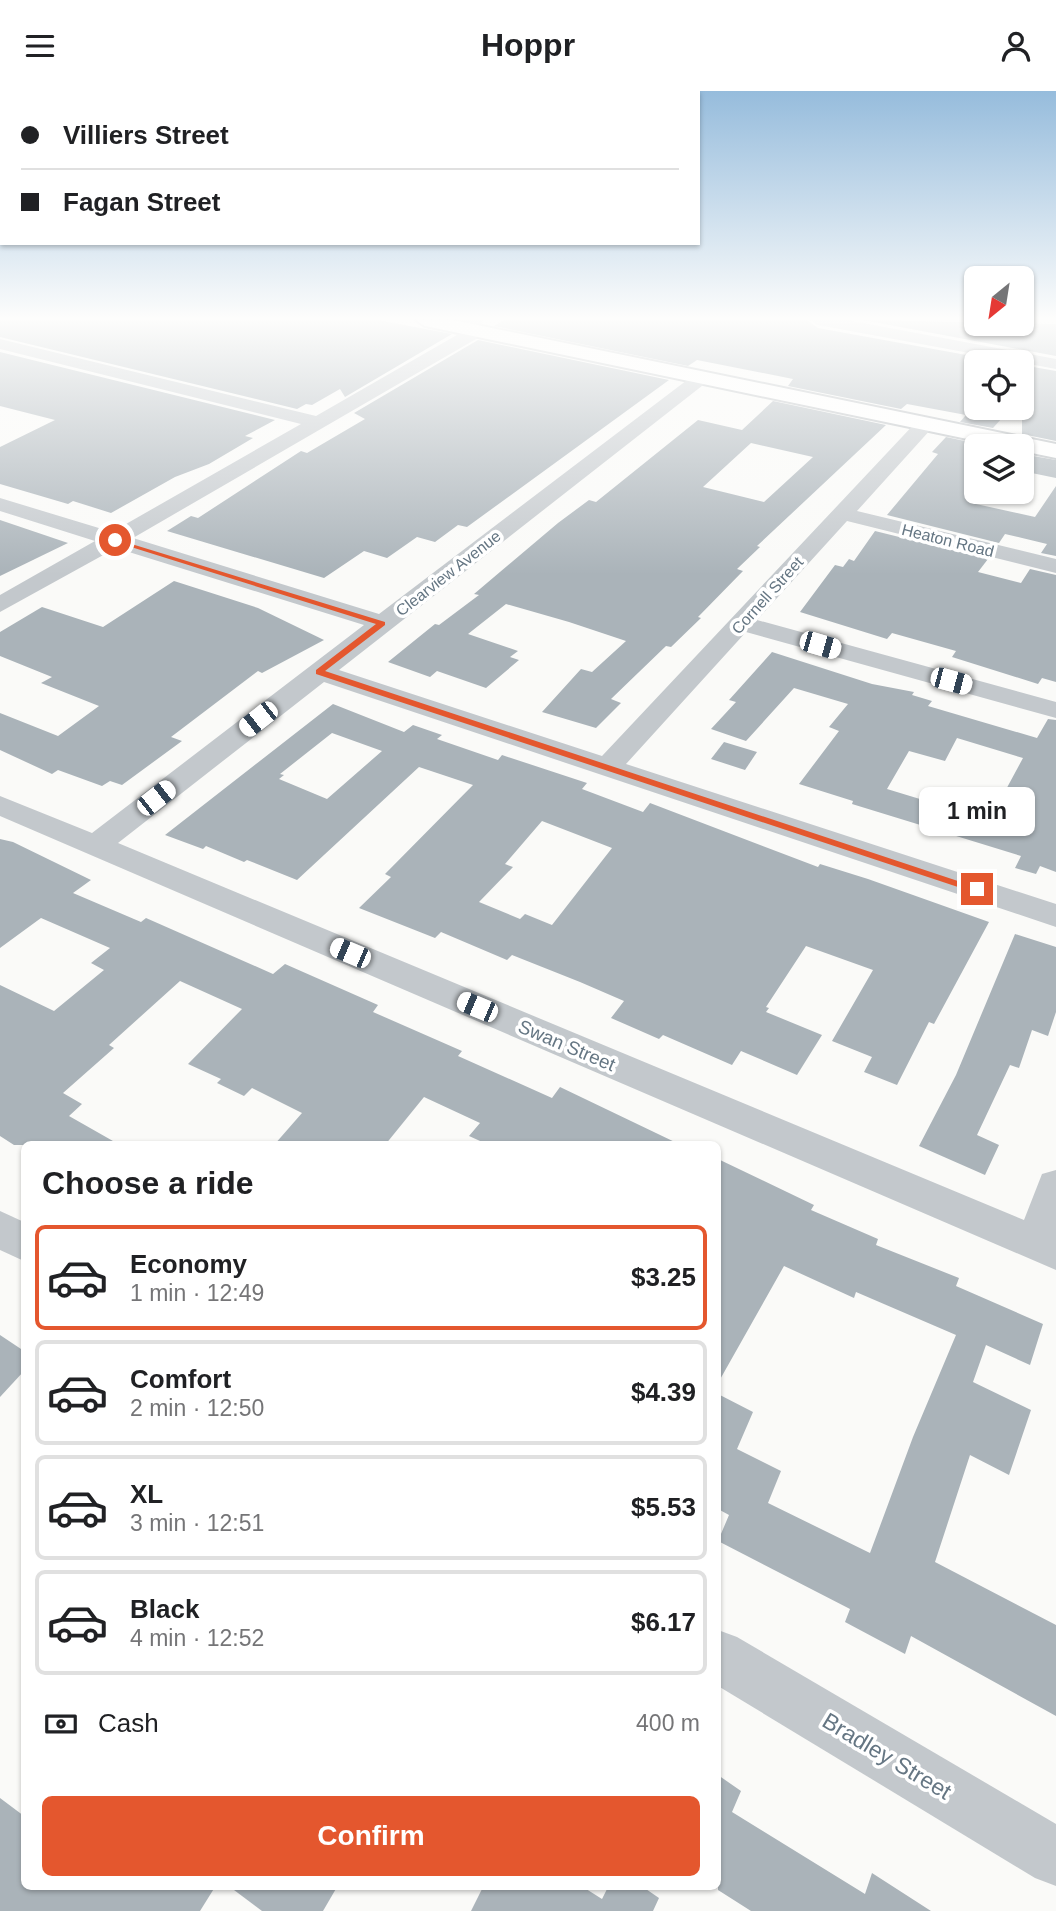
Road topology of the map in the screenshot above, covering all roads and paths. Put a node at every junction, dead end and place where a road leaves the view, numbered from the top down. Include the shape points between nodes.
1 (248, 405) edge
2 (348, 405) edge
3 (666, 405) edge
4 (832, 405) edge
5 (318, 422) junction
6 (925, 424) junction
7 (1056, 451) edge
8 (0, 504) edge
9 (840, 513) junction
10 (115, 540) junction
11 (1056, 566) edge
12 (0, 605) edge
13 (742, 622) junction
14 (382, 623) junction
15 (319, 672) junction
16 (1056, 710) edge
17 (608, 766) junction
18 (0, 805) edge
19 (96, 845) junction
20 (1056, 916) edge
21 (1056, 1186) edge
22 (0, 1229) edge
23 (21, 1241) edge
24 (1046, 1248) edge
25 (721, 1658) edge
26 (1056, 1857) edge

1 - 5 street
2 - 5 street
3 - 14 street, Clearview Avenue
4 - 6 main road
5 - 10 street
6 - 7 main road
6 - 9 street, Cornell Street
8 - 10 street
9 - 11 street, Heaton Road
9 - 13 street, Cornell Street
10 - 12 street
10 - 14 street
13 - 16 street
13 - 17 street, Cornell Street
14 - 15 street, Clearview Avenue
15 - 17 street
15 - 19 street, Clearview Avenue
17 - 20 street
18 - 19 street, Swan Street
19 - 24 street, Swan Street
21 - 24 street
22 - 23 street
25 - 26 street, Bradley Street

